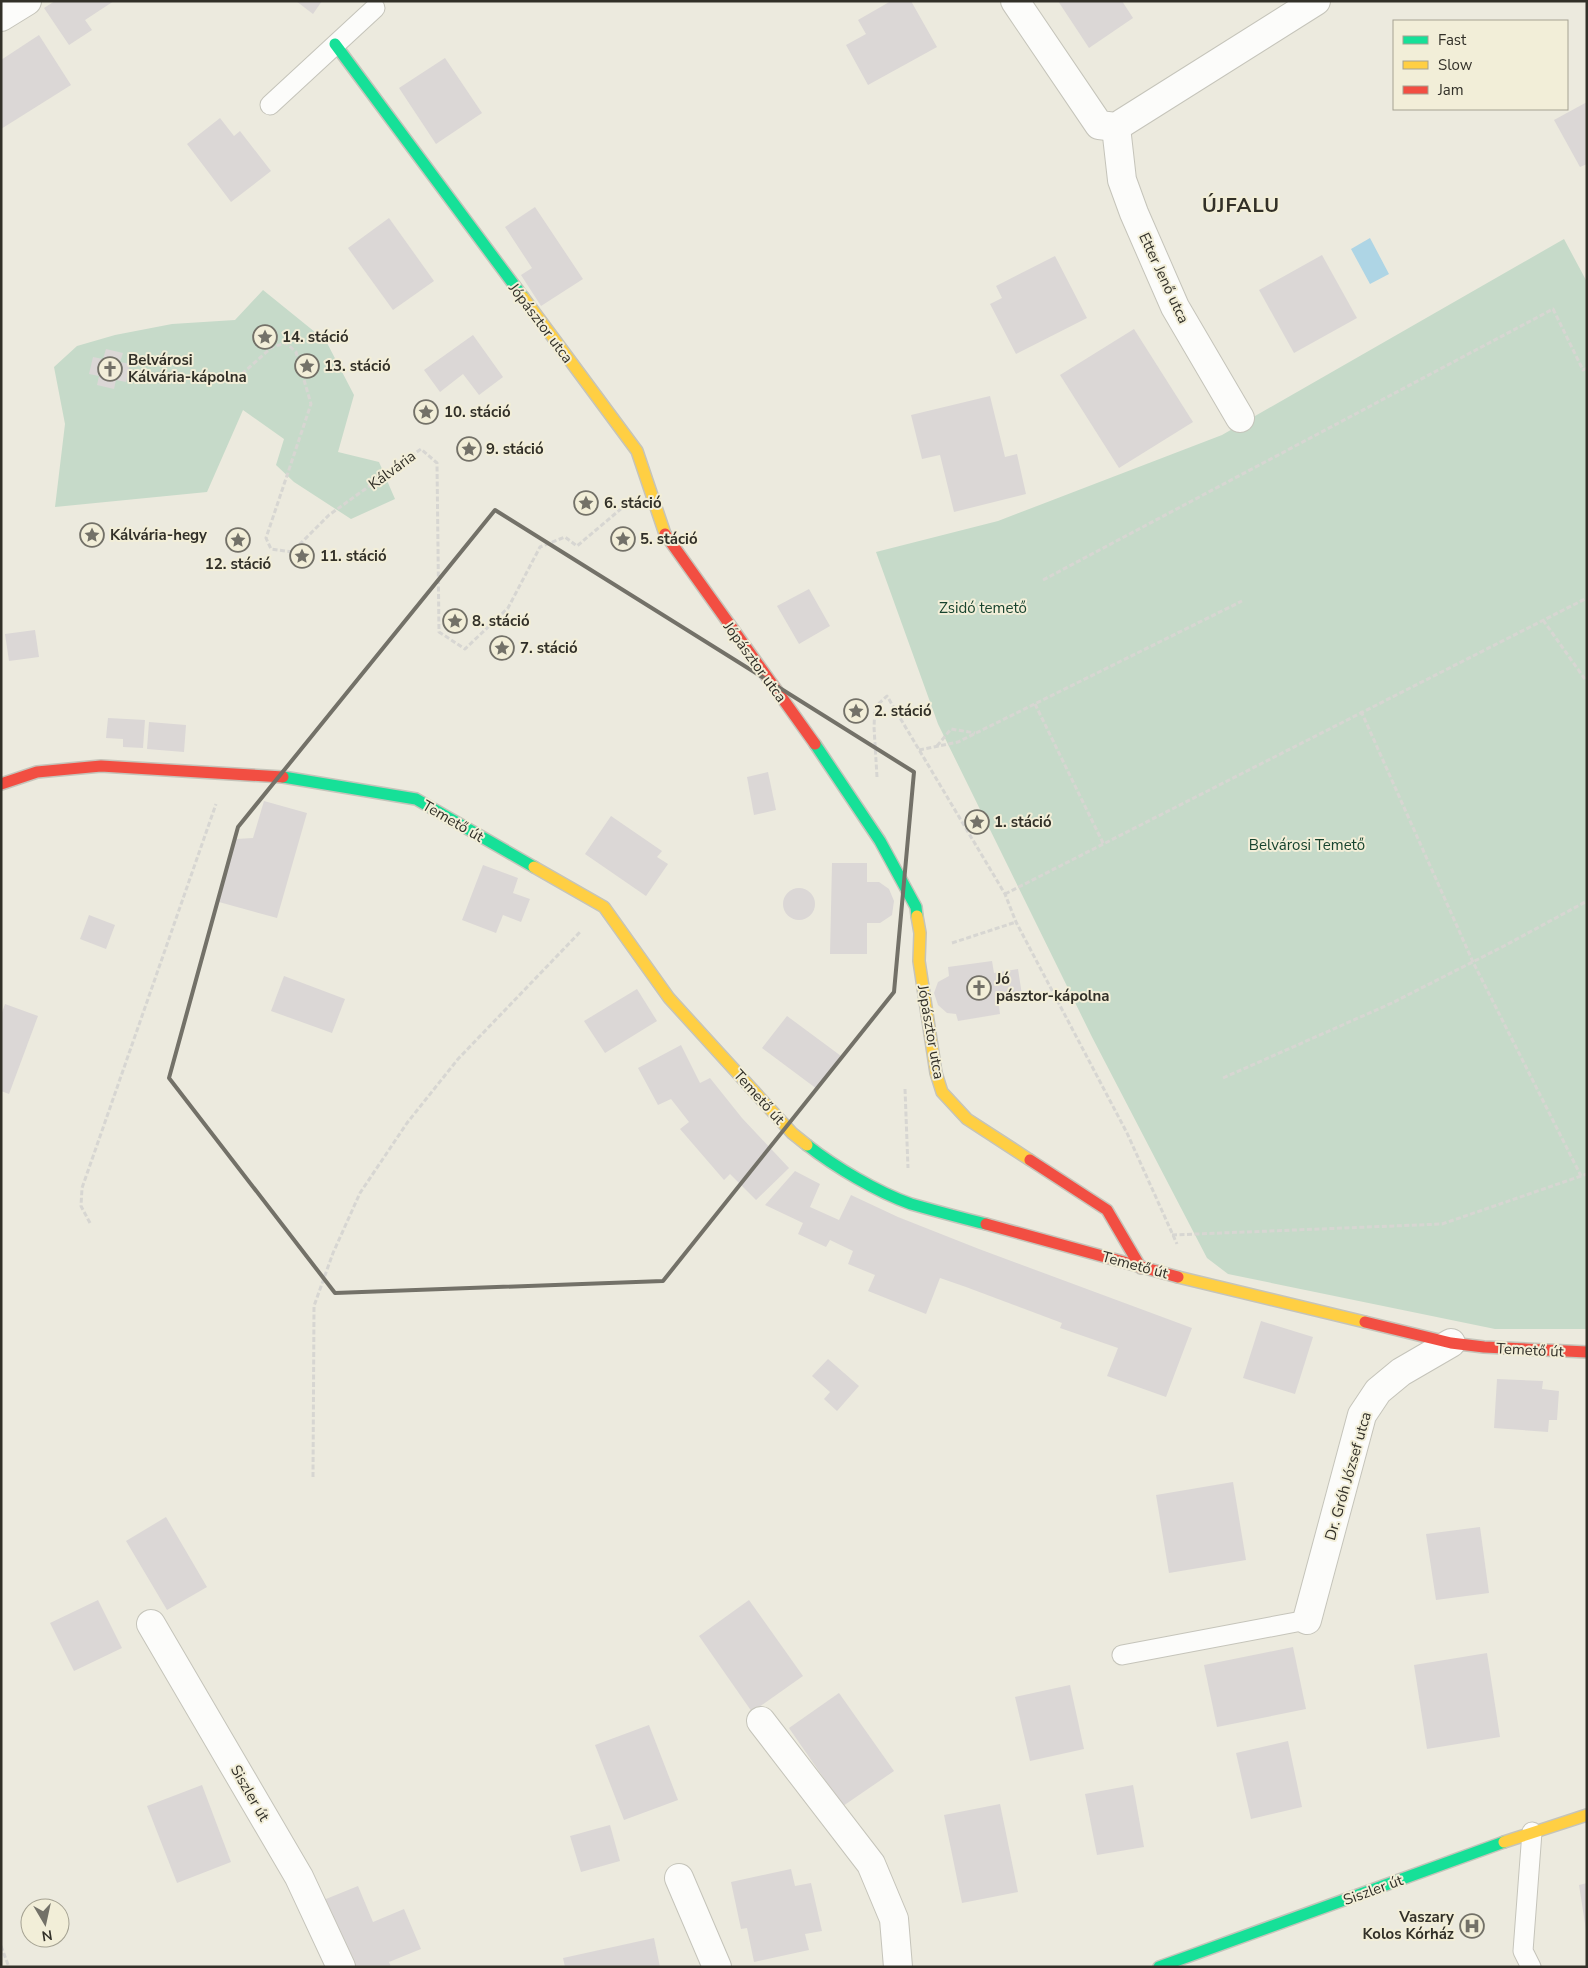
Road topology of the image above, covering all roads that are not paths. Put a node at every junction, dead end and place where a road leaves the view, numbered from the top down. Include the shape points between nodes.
1 (27, 1) edge
2 (1016, 1) edge
3 (1316, 1) edge
4 (374, 8) dead end
5 (1, 17) edge
6 (335, 44) junction
7 (270, 105) dead end
8 (1116, 127) junction
9 (1240, 418) dead end
10 (1, 784) edge
11 (1141, 1268) junction
12 (1451, 1343) junction
13 (1587, 1352) edge
14 (1307, 1620) joint
15 (151, 1624) dead end
16 (1122, 1655) dead end
17 (761, 1721) dead end
18 (1587, 1815) edge
19 (1532, 1832) junction
20 (679, 1878) dead end
21 (1525, 1962) edge
22 (341, 1967) edge
23 (717, 1967) edge
24 (898, 1967) edge
25 (1159, 1967) edge

1 - 5 street
2 - 8 street via 1099,125
3 - 8 street
4 - 6 lane
6 - 7 lane
6 - 11 street, Jópásztor utca via 637,452 667,540 809,735 880,841 916,907 920,933 919,961 936,1073 942,1092 967,1119 1107,1210
8 - 9 street, Etter Jenő utca via 1122,180 1134,213 1175,308
10 - 11 street, Temető út via 37,772 101,766 288,777 416,799 604,907 669,998 792,1133 827,1161 909,1203
11 - 12 street, Temető út
12 - 13 street, Temető út
12 - 14 street, Dr. Gróh József utca via 1401,1372 1378,1391 1362,1415
14 - 16 lane
15 - 22 street, Siszler út via 299,1876
17 - 24 street via 871,1864 894,1920
18 - 19 street, Siszler út
19 - 21 lane
19 - 25 street, Siszler út
20 - 23 street

